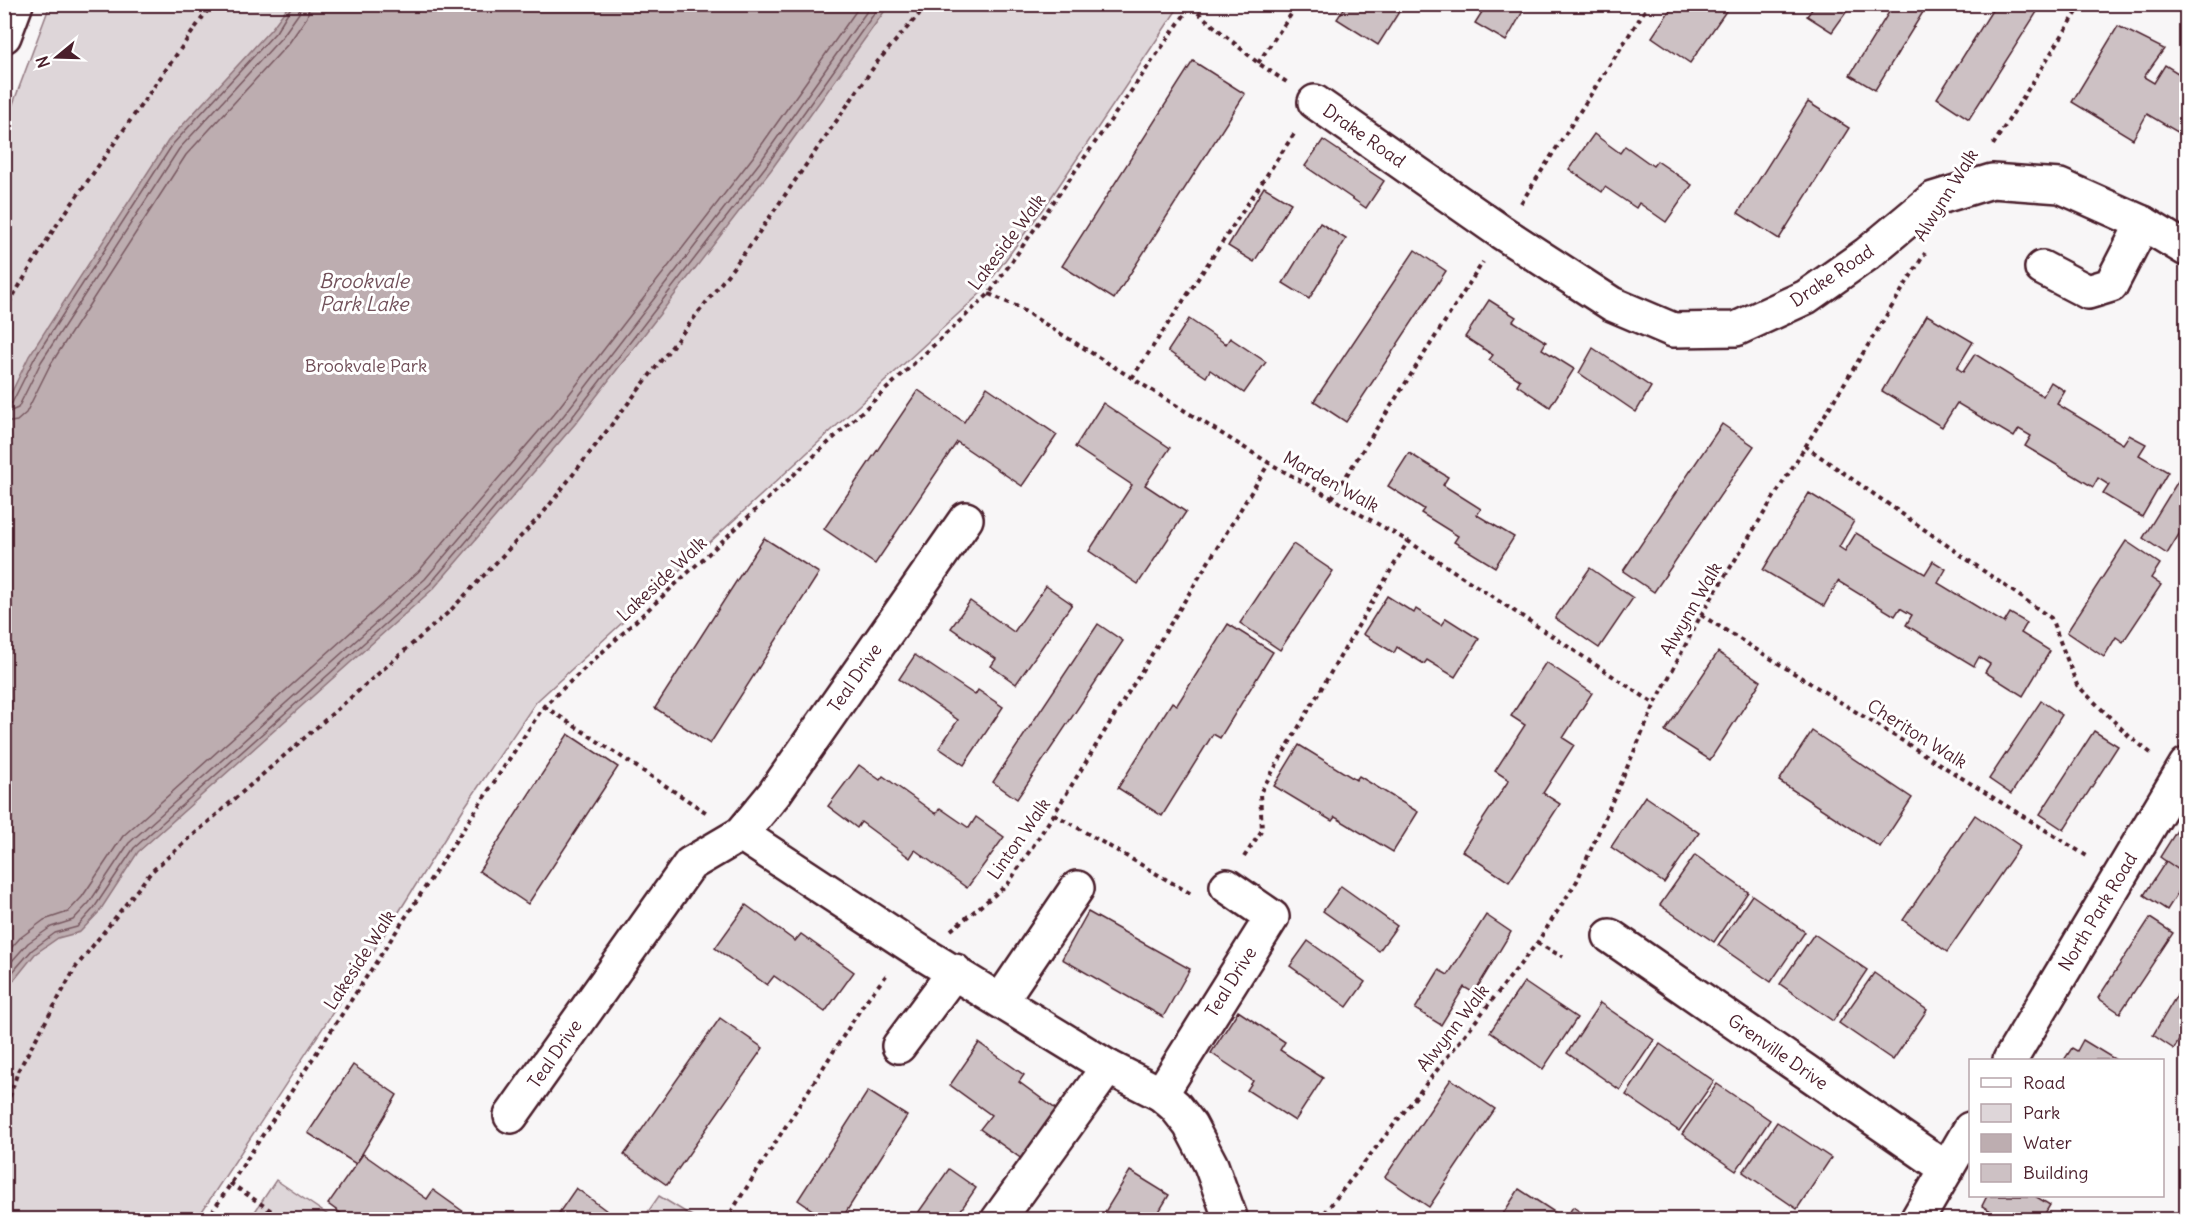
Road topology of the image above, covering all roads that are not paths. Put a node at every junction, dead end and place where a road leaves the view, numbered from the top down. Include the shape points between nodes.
1 (16, 4) edge
2 (4, 36) edge
3 (1315, 102) road end
4 (2143, 223) junction
5 (2187, 249) edge
6 (2042, 268) dead end
7 (966, 519) dead end
8 (2184, 770) edge
9 (741, 834) junction
10 (1227, 886) road end
11 (1077, 888) dead end
12 (1610, 936) dead end
13 (955, 971) junction
14 (1001, 1000) junction
15 (899, 1046) dead end
16 (2011, 1059) edge
17 (1108, 1067) junction
18 (1161, 1094) junction
19 (511, 1116) dead end
20 (1969, 1132) edge
21 (1947, 1169) junction
22 (998, 1220) edge
23 (1231, 1220) edge
24 (1917, 1220) edge

1 - 2 street
3 - 4 street, Drake Road via 1612,304 1672,330 1736,329 1806,297 1867,254 1933,199 1992,181 2060,186
4 - 5 street, Drake Road
4 - 6 street via 2111,285 2088,292
7 - 9 street, Teal Drive via 774,794
8 - 16 street, North Park Road
9 - 13 street
9 - 19 street, Teal Drive via 690,864
10 - 18 street, Teal Drive via 1272,918
11 - 14 street
12 - 21 street, Grenville Drive
13 - 14 street
13 - 15 street
14 - 17 street
17 - 18 street
17 - 22 street
18 - 23 street via 1190,1125
20 - 21 street
21 - 24 street

